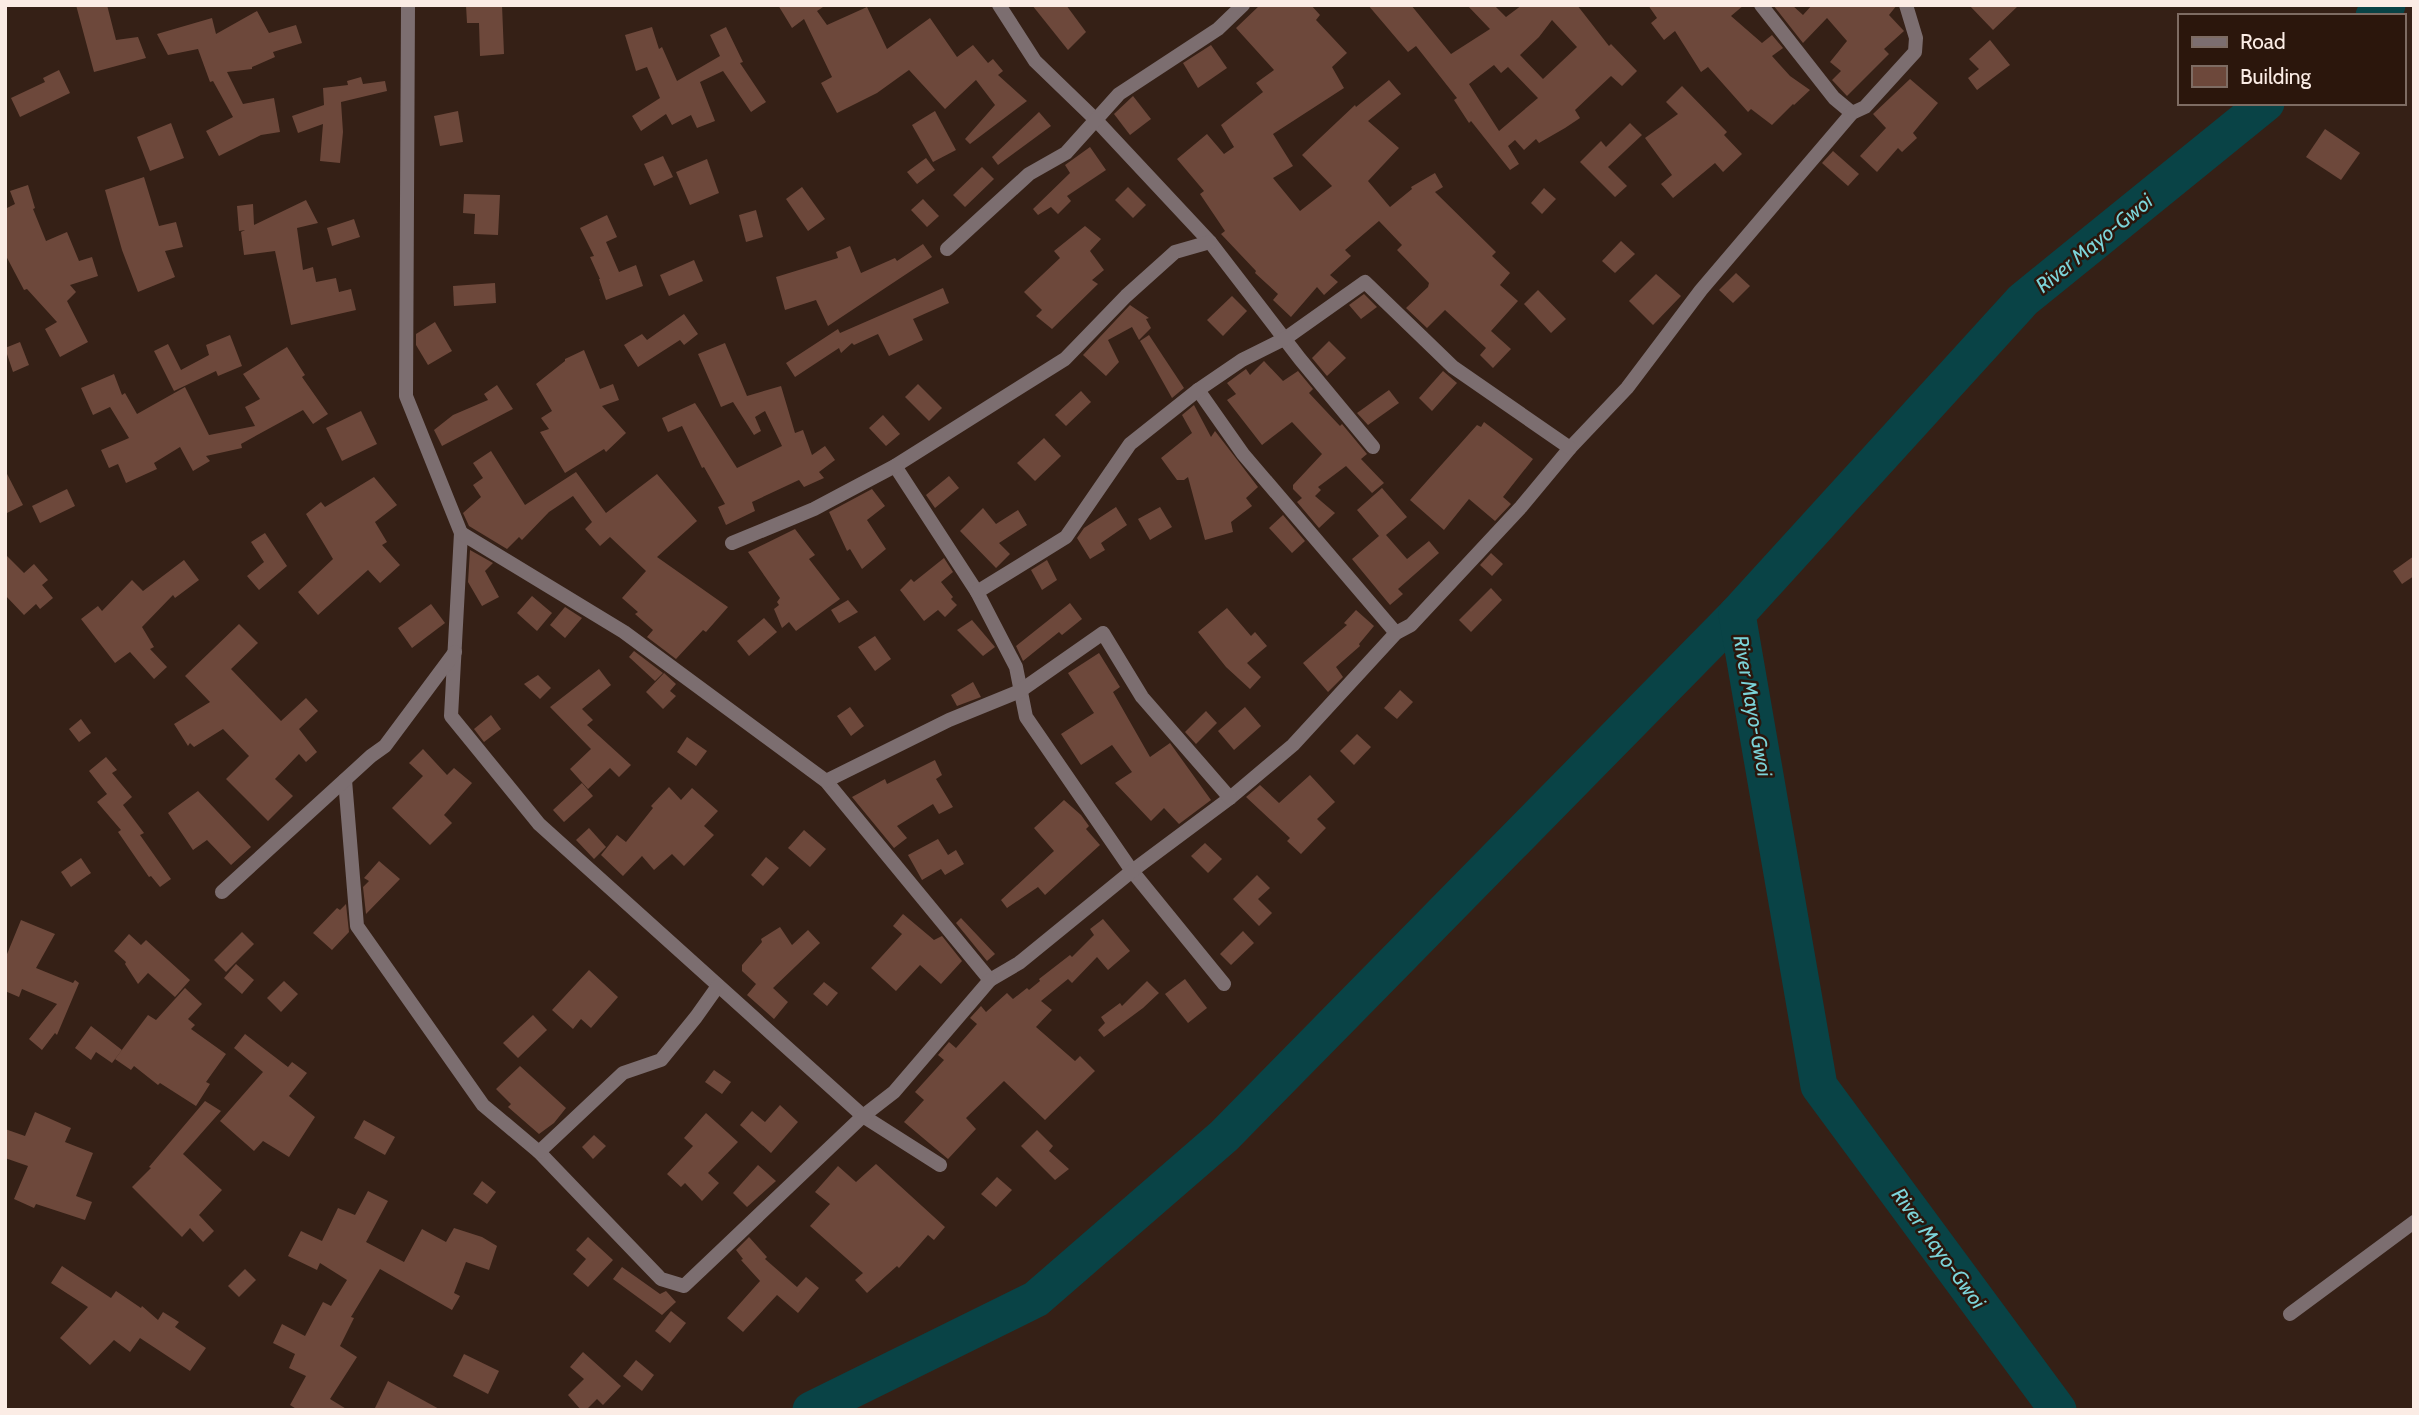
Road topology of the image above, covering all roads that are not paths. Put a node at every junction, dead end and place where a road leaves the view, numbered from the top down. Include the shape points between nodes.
1 (408, 5) edge
2 (999, 5) edge
3 (1243, 5) edge
4 (1761, 5) edge
5 (1906, 5) edge
6 (1852, 113) junction
7 (1095, 118) junction
8 (1210, 243) junction
9 (947, 249) dead end
10 (1286, 338) junction
11 (1198, 390) junction
12 (1373, 447) dead end
13 (1570, 448) junction
14 (895, 466) junction
15 (461, 533) junction
16 (733, 543) dead end
17 (977, 592) junction
18 (1396, 633) junction
19 (454, 652) junction
20 (1020, 691) junction
21 (345, 780) junction
22 (825, 781) junction
23 (1230, 798) junction
24 (1132, 871) junction
25 (222, 892) dead end
26 (990, 980) junction
27 (1224, 984) dead end
28 (718, 986) junction
29 (863, 1116) junction
30 (539, 1152) junction
31 (940, 1165) dead end
32 (2414, 1222) edge
33 (2290, 1314) dead end

1 - 15 street via 406,396
2 - 7 street via 1035,61
3 - 7 street via 1218,29 1118,94
4 - 6 street via 1834,98
5 - 6 street via 1916,52 1865,107
6 - 13 street via 1701,290 1628,388
7 - 8 street
7 - 9 street via 1066,153 1029,174
8 - 10 street
8 - 14 street via 1175,251 1065,359
10 - 11 street
10 - 12 street
10 - 13 street via 1365,282 1453,367
11 - 17 street via 1130,444 1066,537
11 - 18 street via 1243,454
13 - 18 street via 1411,625
14 - 16 street via 814,509
14 - 17 street
15 - 19 street
15 - 22 street via 624,632
17 - 20 street via 1016,667
18 - 23 street via 1293,745
19 - 21 street via 385,746
19 - 28 street via 451,716 539,824
20 - 22 street
20 - 23 street via 1103,633 1142,697
20 - 24 street via 1026,717
21 - 25 street
21 - 30 street via 357,926 483,1105
22 - 26 street
23 - 24 street
24 - 26 street via 1019,963
24 - 27 street
26 - 29 street via 894,1092
28 - 29 street
28 - 30 street via 661,1060 623,1073
29 - 30 street via 684,1286 661,1279
29 - 31 street
32 - 33 street

